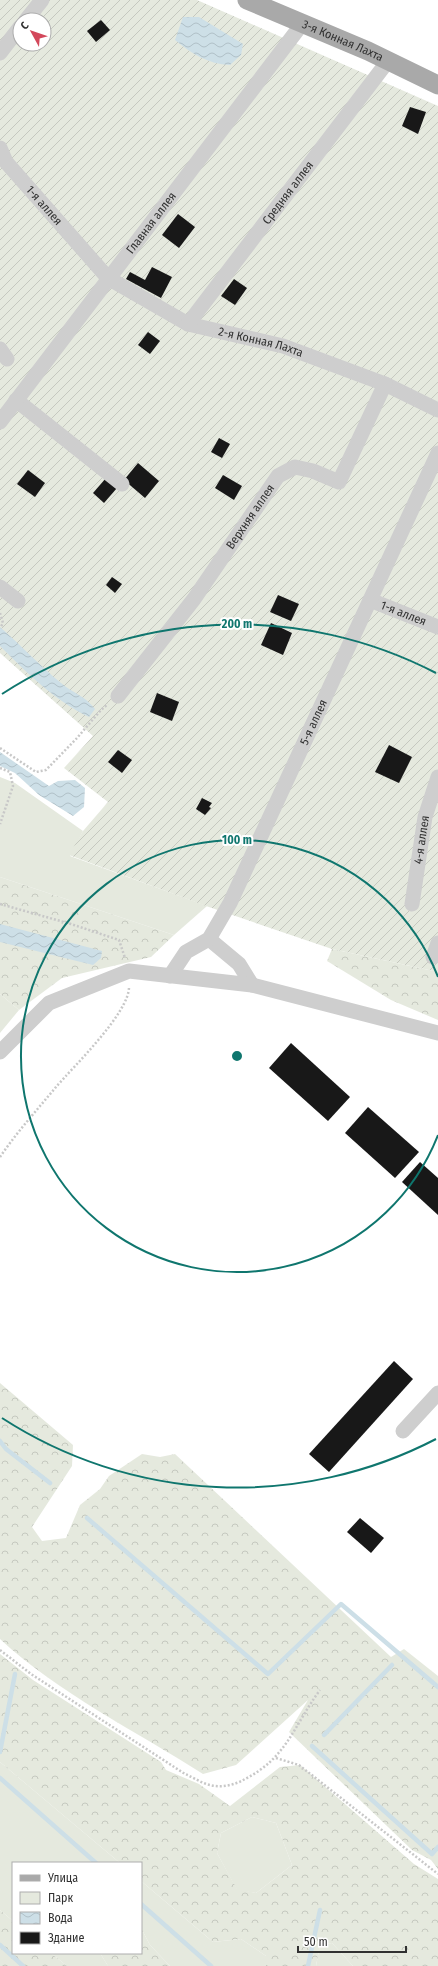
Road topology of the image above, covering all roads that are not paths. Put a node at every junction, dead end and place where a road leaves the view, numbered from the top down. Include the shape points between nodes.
1 (42, 0) edge
2 (247, 0) edge
3 (32, 12) edge
4 (302, 24) junction
5 (12, 37) edge
6 (0, 53) edge
7 (388, 61) junction
8 (438, 85) edge
9 (0, 148) edge
10 (3, 165) edge
11 (92, 260) joint
12 (108, 278) junction
13 (188, 324) junction
14 (385, 384) junction
15 (16, 400) junction
16 (438, 410) edge
17 (0, 422) edge
18 (438, 453) edge
19 (122, 484) dead end
20 (0, 587) edge
21 (370, 600) junction
22 (18, 601) dead end
23 (438, 627) edge
24 (118, 696) road end
25 (438, 776) edge
26 (412, 904) dead end
27 (209, 939) junction
28 (170, 976) junction
29 (252, 985) junction
30 (438, 1033) edge
31 (0, 1052) edge
32 (438, 1393) edge
33 (403, 1432) dead end

1 - 3 street
2 - 4 main road, 3-я Конная Лахта
4 - 7 main road, 3-я Конная Лахта
4 - 12 street, Главная аллея
5 - 6 street
7 - 8 main road, 3-я Конная Лахта
7 - 13 street, Средняя аллея
9 - 10 street, 1-я аллея
10 - 11 street, 1-я аллея
11 - 12 street, 2-я Конная Лахта
12 - 13 street, 2-я Конная Лахта
12 - 15 street, Главная аллея
13 - 14 street, 2-я Конная Лахта via 283,346
14 - 16 street, 2-я Конная Лахта
14 - 24 street, Верхняя аллея via 339,482 313,471 295,467 278,476 194,599
15 - 17 street, Главная аллея
15 - 19 street
18 - 21 street, 5-я аллея
20 - 22 street
21 - 23 street, 1-я аллея
21 - 27 street, 5-я аллея via 230,903
25 - 26 street, 4-я аллея via 425,817
27 - 28 street via 186,952
27 - 29 street via 239,964
28 - 29 street
28 - 31 street via 129,971 49,1003
29 - 30 street
32 - 33 street

